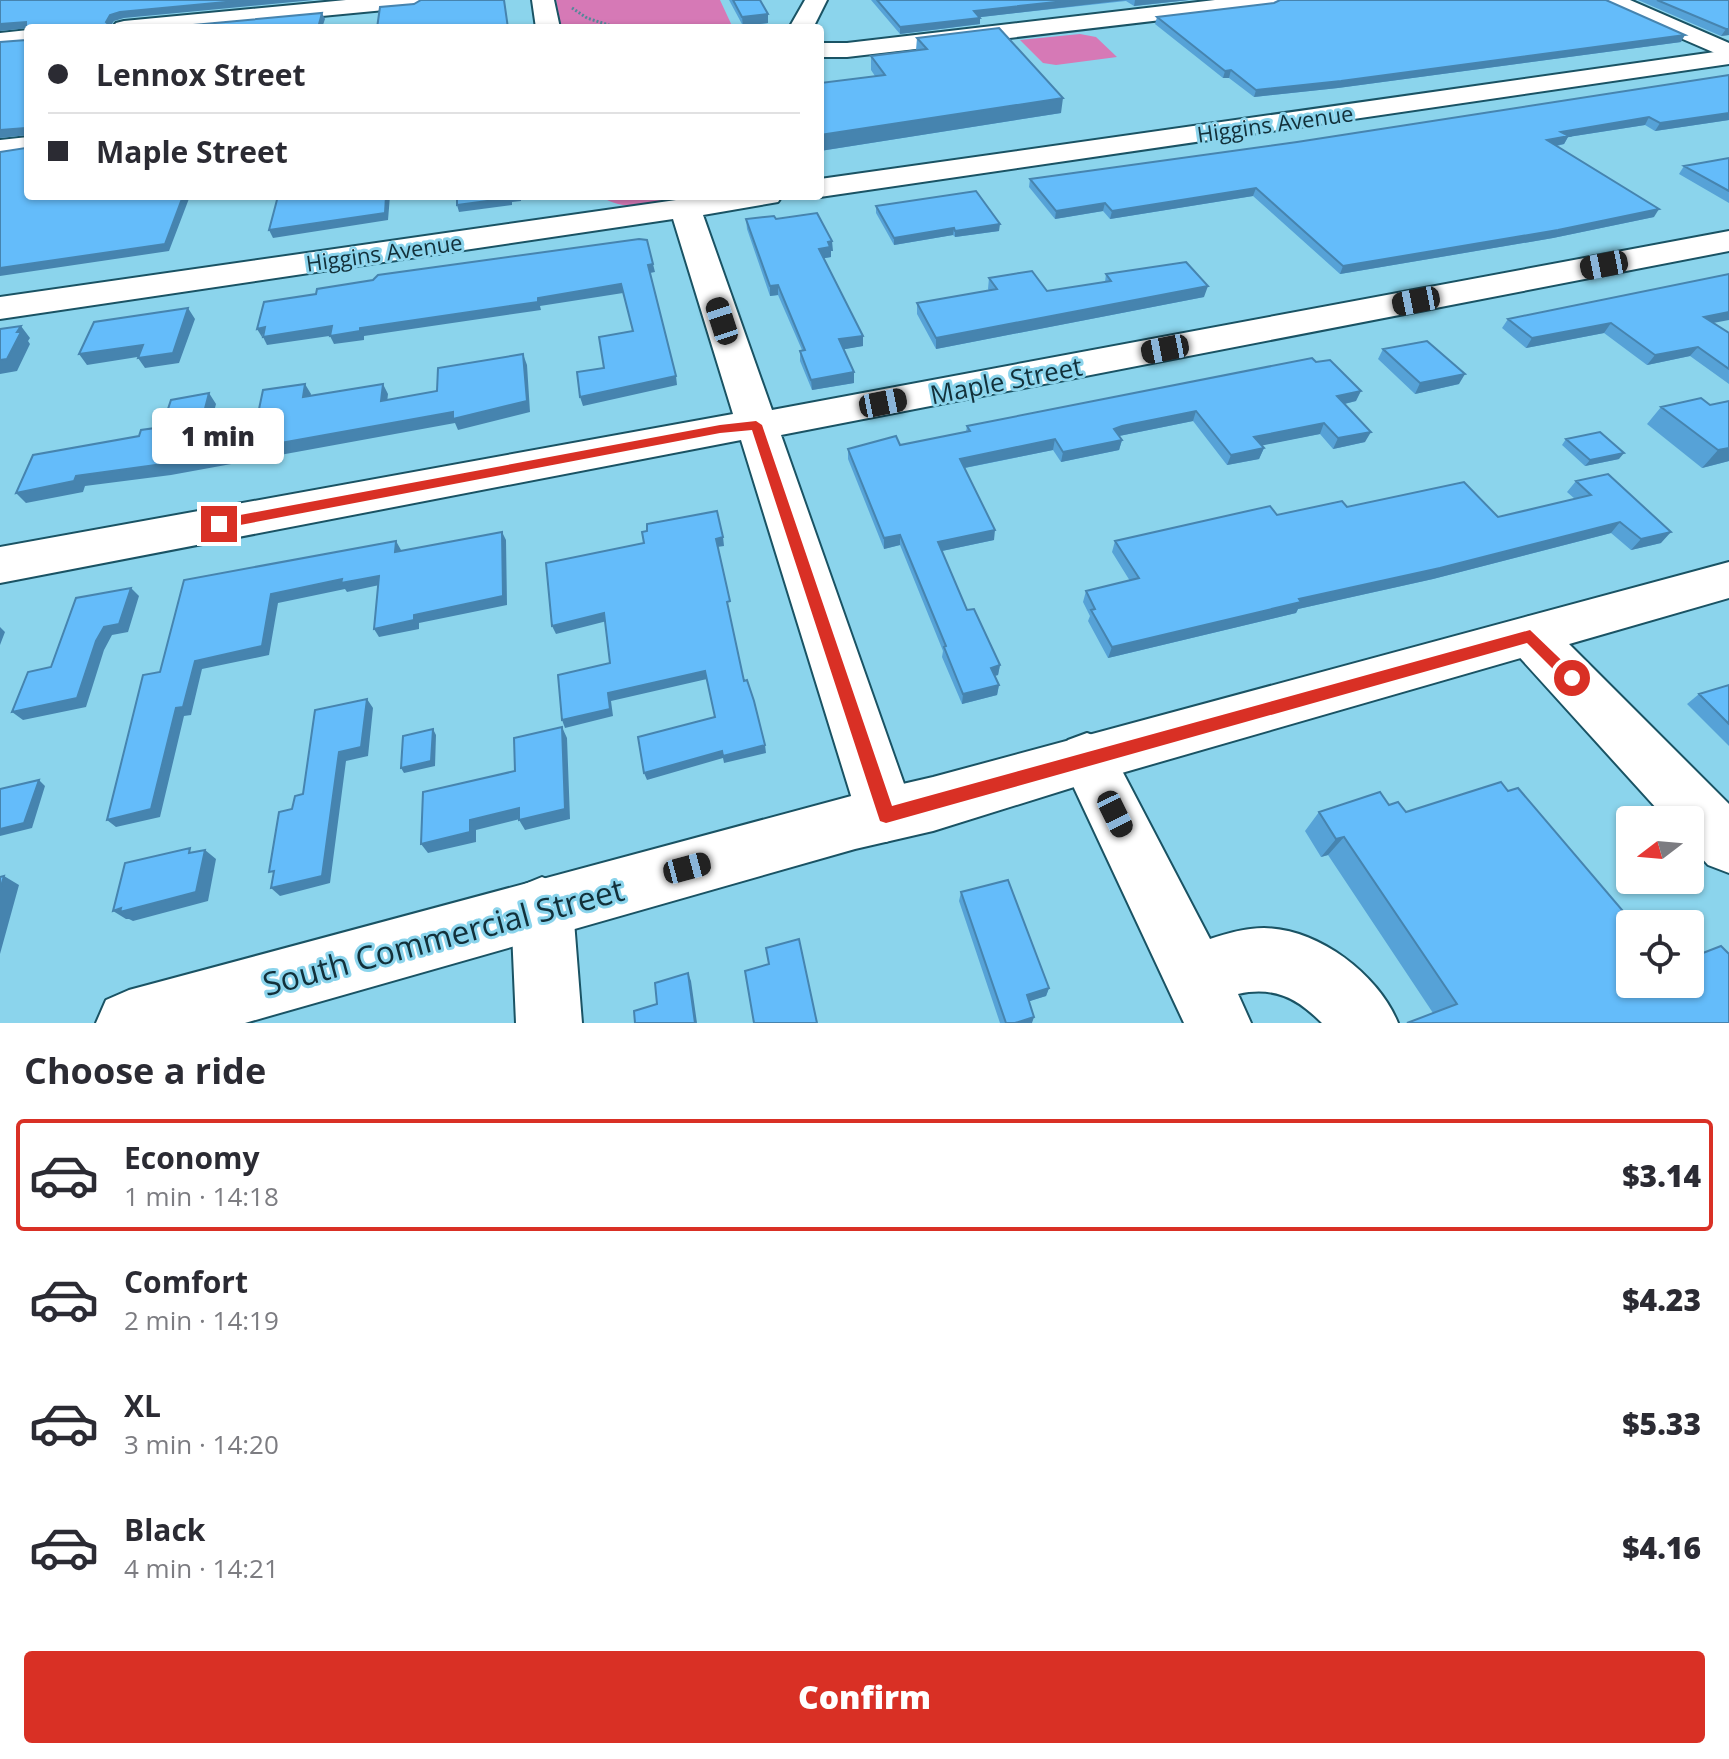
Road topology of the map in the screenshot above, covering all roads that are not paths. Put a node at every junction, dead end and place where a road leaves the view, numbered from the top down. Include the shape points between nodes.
1 (416, 0) edge
2 (816, 0) edge
3 (1272, 0) edge
4 (1612, 0) edge
5 (554, 3) edge
6 (166, 24) edge
7 (549, 24) edge
8 (803, 24) edge
9 (24, 37) edge
10 (0, 40) edge
11 (824, 50) edge
12 (1729, 54) edge
13 (24, 146) edge
14 (0, 149) edge
15 (824, 187) edge
16 (740, 200) edge
17 (685, 208) junction
18 (584, 209) edge
19 (1729, 241) edge
20 (0, 308) edge
21 (756, 425) junction
22 (0, 565) edge
23 (1729, 580) edge
24 (1530, 636) junction
25 (1087, 758) junction
26 (886, 815) junction
27 (1729, 845) edge
28 (542, 908) junction
29 (1207, 1000) edge
30 (129, 1023) edge
31 (549, 1023) edge
32 (1365, 1023) edge

1 - 6 street
2 - 8 street
3 - 11 street
4 - 12 street
5 - 7 street
9 - 10 street
12 - 15 street, Higgins Avenue
13 - 14 street
16 - 17 street, Higgins Avenue
17 - 18 street, Higgins Avenue
17 - 21 street
18 - 20 street, Higgins Avenue
19 - 21 street, Maple Street
21 - 22 street, Maple Street
21 - 26 street
23 - 24 street, South Commercial Street
24 - 25 street, South Commercial Street
24 - 27 street
25 - 26 street, South Commercial Street
25 - 29 street
26 - 28 street, South Commercial Street
28 - 30 street, South Commercial Street
28 - 31 street
29 - 32 street via 1246,960 1276,958 1309,970 1343,996

